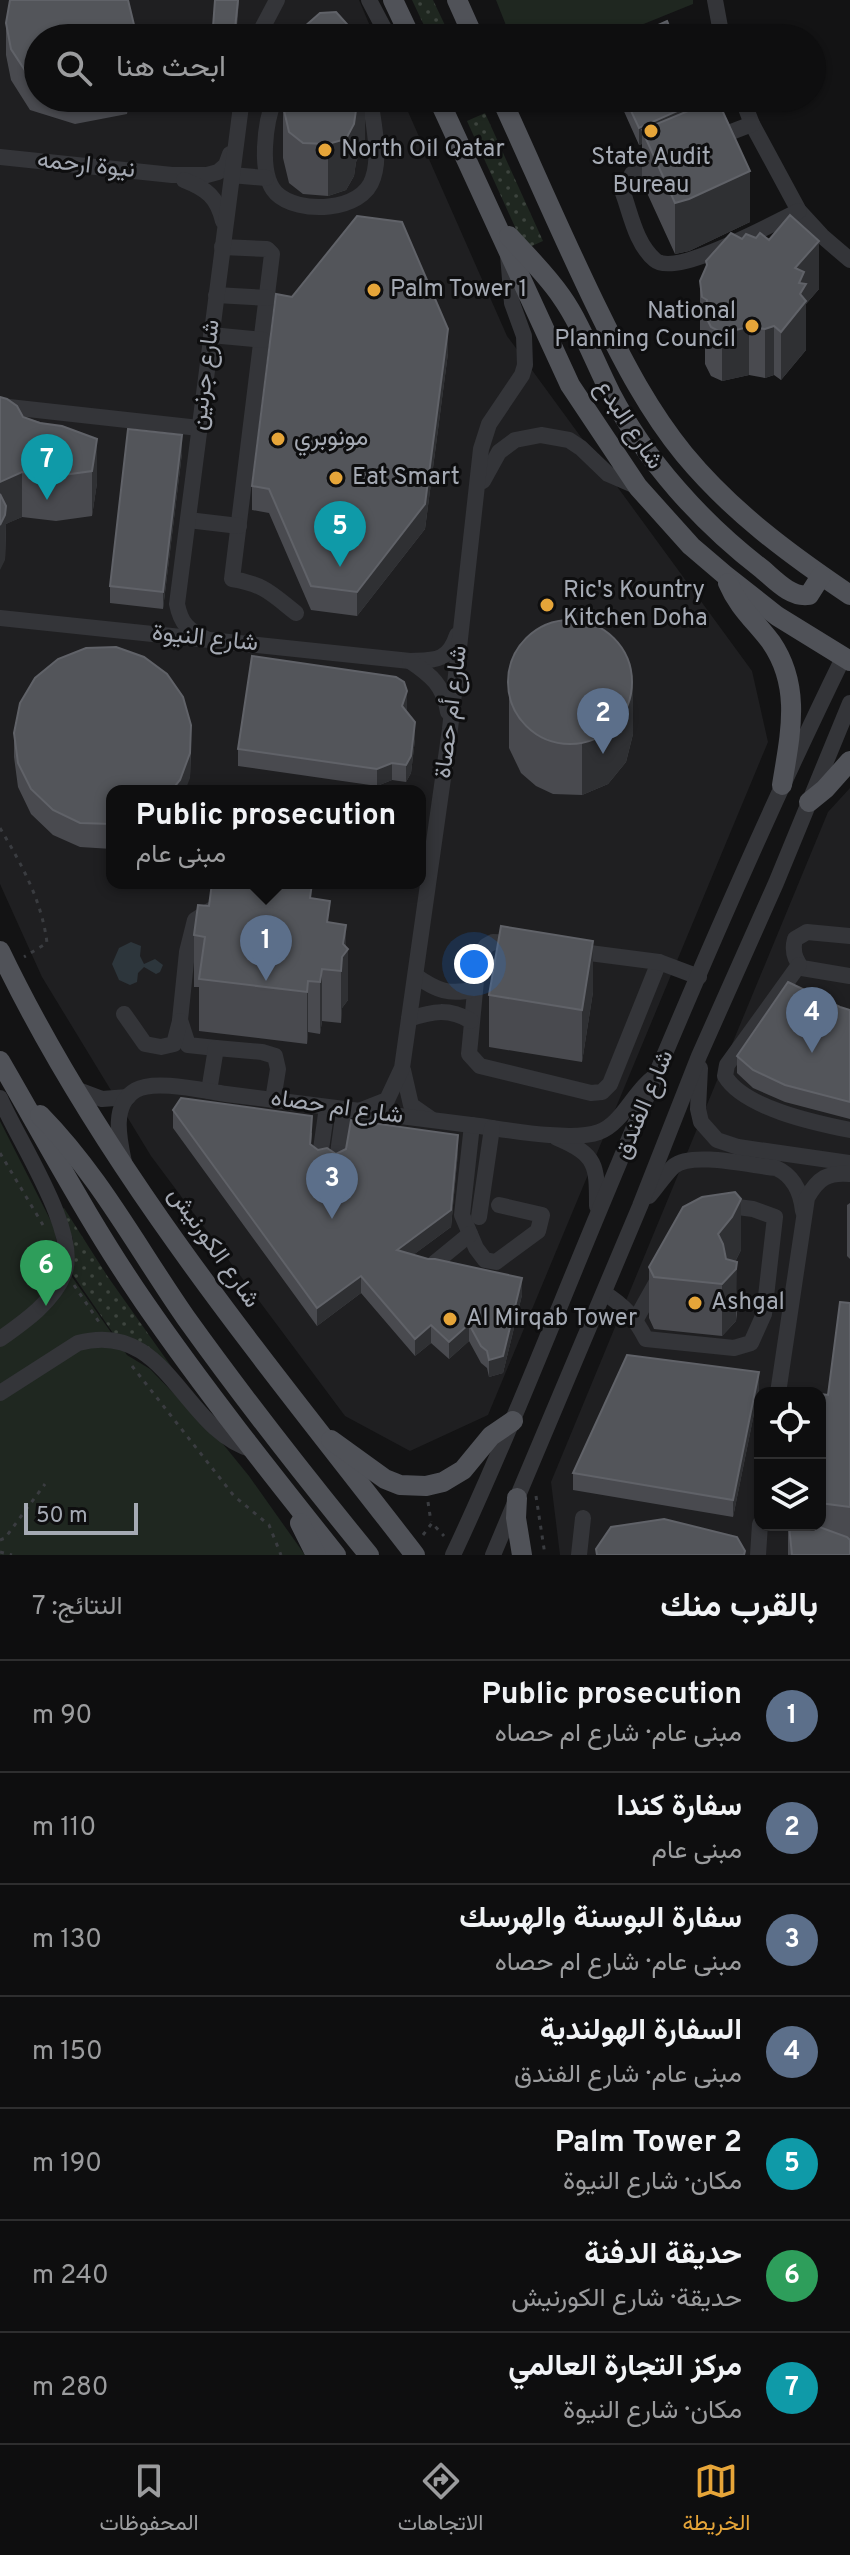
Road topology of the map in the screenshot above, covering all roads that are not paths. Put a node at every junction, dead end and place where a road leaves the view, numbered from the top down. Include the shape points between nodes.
1 (277, 0) edge
2 (369, 0) edge
3 (393, 0) edge
4 (457, 0) edge
5 (465, 0) edge
6 (715, 0) edge
7 (264, 24) edge
8 (382, 24) edge
9 (404, 24) edge
10 (468, 24) edge
11 (470, 24) edge
12 (719, 24) edge
13 (240, 112) edge
14 (272, 112) edge
15 (371, 112) edge
16 (444, 112) edge
17 (507, 112) edge
18 (747, 112) edge
19 (752, 124) junction
20 (235, 142) junction
21 (699, 145) edge
22 (672, 156) edge
23 (0, 157) edge
24 (172, 175) junction
25 (231, 175) junction
26 (266, 178) junction
27 (799, 211) junction
28 (493, 218) junction
29 (224, 227) junction
30 (222, 247) junction
31 (507, 249) junction
32 (850, 260) edge
33 (216, 295) junction
34 (268, 298) junction
35 (211, 335) junction
36 (263, 340) junction
37 (0, 406) edge
38 (199, 428) junction
39 (638, 487) junction
40 (476, 497) junction
41 (188, 520) junction
42 (239, 526) junction
43 (725, 575) junction
44 (821, 576) junction
45 (850, 595) edge
46 (296, 613) dead end
47 (464, 614) junction
48 (0, 618) edge
49 (206, 639) junction
50 (848, 657) edge
51 (410, 661) junction
52 (850, 703) edge
53 (450, 729) junction
54 (850, 761) edge
55 (782, 785) junction
56 (809, 802) junction
57 (233, 907) edge
58 (850, 936) edge
59 (532, 945) edge
60 (564, 950) edge
61 (4, 959) edge
62 (659, 962) junction
63 (799, 965) junction
64 (416, 976) junction
65 (850, 976) edge
66 (699, 977) junction
67 (474, 989) junction
68 (124, 1014) dead end
69 (409, 1019) junction
70 (471, 1021) junction
71 (181, 1044) junction
72 (216, 1048) junction
73 (699, 1056) junction
74 (0, 1061) edge
75 (402, 1068) junction
76 (658, 1074) junction
77 (78, 1090) junction
78 (209, 1091) junction
79 (10, 1097) edge
80 (128, 1097) junction
81 (273, 1100) junction
82 (327, 1107) junction
83 (352, 1110) junction
84 (434, 1121) junction
85 (472, 1125) junction
86 (492, 1128) junction
87 (850, 1130) edge
88 (549, 1134) junction
89 (850, 1163) edge
90 (125, 1168) junction
91 (850, 1174) edge
92 (499, 1205) dead end
93 (640, 1206) junction
94 (699, 1208) edge
95 (803, 1212) junction
96 (598, 1214) junction
97 (479, 1217) dead end
98 (470, 1234) junction
99 (431, 1266) edge
100 (665, 1268) edge
101 (604, 1293) junction
102 (636, 1319) junction
103 (0, 1339) edge
104 (779, 1387) edge
105 (0, 1393) edge
106 (513, 1421) junction
107 (319, 1433) junction
108 (254, 1451) junction
109 (526, 1496) junction
110 (295, 1503) junction
111 (583, 1518) dead end
112 (760, 1531) edge
113 (454, 1552) edge
114 (413, 1553) edge
115 (316, 1555) edge
116 (336, 1555) edge
117 (369, 1555) edge
118 (493, 1555) edge
119 (522, 1555) edge
120 (579, 1555) edge
121 (758, 1555) edge

1 - 7 street
2 - 8 street
3 - 9 main road
4 - 10 main road
5 - 11 street
6 - 12 street
13 - 20 street, شارع جرنين
14 - 26 street
15 - 26 street via 375,169 369,188 353,201 320,207 284,199
16 - 28 main road, شارع البدع
17 - 44 main road, شارع البدع via 582,278 657,418 739,513
18 - 19 street
19 - 21 street
19 - 27 street
20 - 24 street, نيوة ارحمه via 218,172
20 - 25 street, شارع جرنين
22 - 27 street via 632,174 623,193 641,243 658,263 693,261
23 - 24 street, نيوة ارحمه
24 - 29 street, نيوة ارحمه via 212,195
25 - 26 street
25 - 29 street, شارع جرنين
27 - 32 street
28 - 31 main road, شارع البدع
28 - 44 main road via 562,296 612,397 676,486 750,560 791,592 809,595
29 - 30 street, شارع جرنين
30 - 33 street, شارع جرنين
30 - 34 street via 271,251
31 - 39 main road, شارع البدع via 570,385
31 - 40 street, شارع أم حصاة via 525,365 489,424
33 - 34 street
33 - 35 street, شارع جرنين
34 - 36 street
35 - 36 street
35 - 38 street, شارع جرنين
36 - 42 street
37 - 38 street
38 - 41 street, شارع جرنين
39 - 40 street, شارع أم حصاة via 608,474 569,440 541,435 515,440 499,452
39 - 43 main road, شارع البدع
40 - 47 street, شارع أم حصاة
41 - 42 street
41 - 49 street, شارع جرنين via 177,604 188,629
42 - 46 street via 232,579 255,582
43 - 50 main road, شارع البدع via 777,616
43 - 55 main road via 733,595 771,642 789,679 791,728
44 - 45 main road, شارع البدع
47 - 51 street, شارع النيوة via 443,658
47 - 53 street, شارع أم حصاة
48 - 49 street, شارع النيوة
49 - 51 street, شارع النيوة
50 - 55 street, شارع الفندق
51 - 53 street via 442,690
52 - 56 street, شارع الفندق
53 - 64 street, شارع أم حصاة
54 - 56 main road
55 - 66 street, شارع الفندق
56 - 73 street, شارع الفندق
57 - 71 street via 218,905 195,920 187,952
58 - 63 street via 800,934 793,946
59 - 67 street via 501,941 486,946
60 - 62 street
61 - 77 main road, شارع الكورنيش
62 - 66 street
62 - 70 street via 610,1084 602,1092 475,1063 469,1054
63 - 65 street
63 - 87 street via 727,1065 725,1076 737,1089 800,1120
64 - 67 street via 448,993
64 - 69 street, شارع أم حصاة
66 - 76 street, شارع الفندق
67 - 70 street
68 - 71 street via 145,1044
69 - 70 street via 442,1011
69 - 75 street, شارع أم حصاة
71 - 72 street
72 - 78 street
72 - 81 street via 275,1056
73 - 89 street via 698,1109 701,1122 717,1140
73 - 93 street, شارع الفندق
74 - 79 main road
75 - 83 street, شارع أم حصاة via 387,1100
75 - 84 street, شارع أم حصاة via 411,1105
76 - 88 street, شارع ام حصاه via 631,1098 613,1124 599,1132
76 - 96 street, شارع الفندق
77 - 80 street, شارع ام حصاه via 102,1099
77 - 90 main road, شارع الكورنيش
78 - 80 street, شارع ام حصاه via 148,1086
78 - 81 street, شارع ام حصاه
79 - 103 street via 59,1218 66,1250 65,1272 53,1293
79 - 108 main road via 128,1278
79 - 117 main road via 85,1165 185,1316
80 - 90 street via 119,1118
81 - 82 street, شارع ام حصاه
82 - 83 street, شارع ام حصاه
82 - 83 street via 328,1158
83 - 84 street, شارع ام حصاه
84 - 85 street, شارع ام حصاه
85 - 86 street, شارع ام حصاه
85 - 98 street via 462,1215
86 - 88 street, شارع ام حصاه
86 - 97 street
88 - 96 street, شارع ام حصاه via 578,1147 593,1162
90 - 107 main road, شارع الكورنيش
91 - 95 street via 821,1179
92 - 98 street via 542,1215 538,1231 496,1262 485,1260
93 - 95 street via 675,1165 700,1159 784,1172 797,1187
93 - 101 street, شارع الفندق
94 - 102 street via 753,1209 775,1217 764,1314 751,1343 734,1348 646,1339
95 - 104 street
96 - 106 street, شارع الفندق
98 - 99 street
100 - 102 street
101 - 102 street
101 - 109 street, شارع الفندق
105 - 108 street via 67,1348 111,1340 138,1348 154,1360 217,1429
106 - 107 main road via 491,1436 463,1470 426,1486 385,1479
106 - 113 street, شارع الفندق
107 - 114 main road, شارع الكورنيش
108 - 110 main road
109 - 118 street, شارع الفندق
109 - 119 main road via 516,1518
110 - 115 main road
110 - 116 main road
111 - 120 street
112 - 121 street

